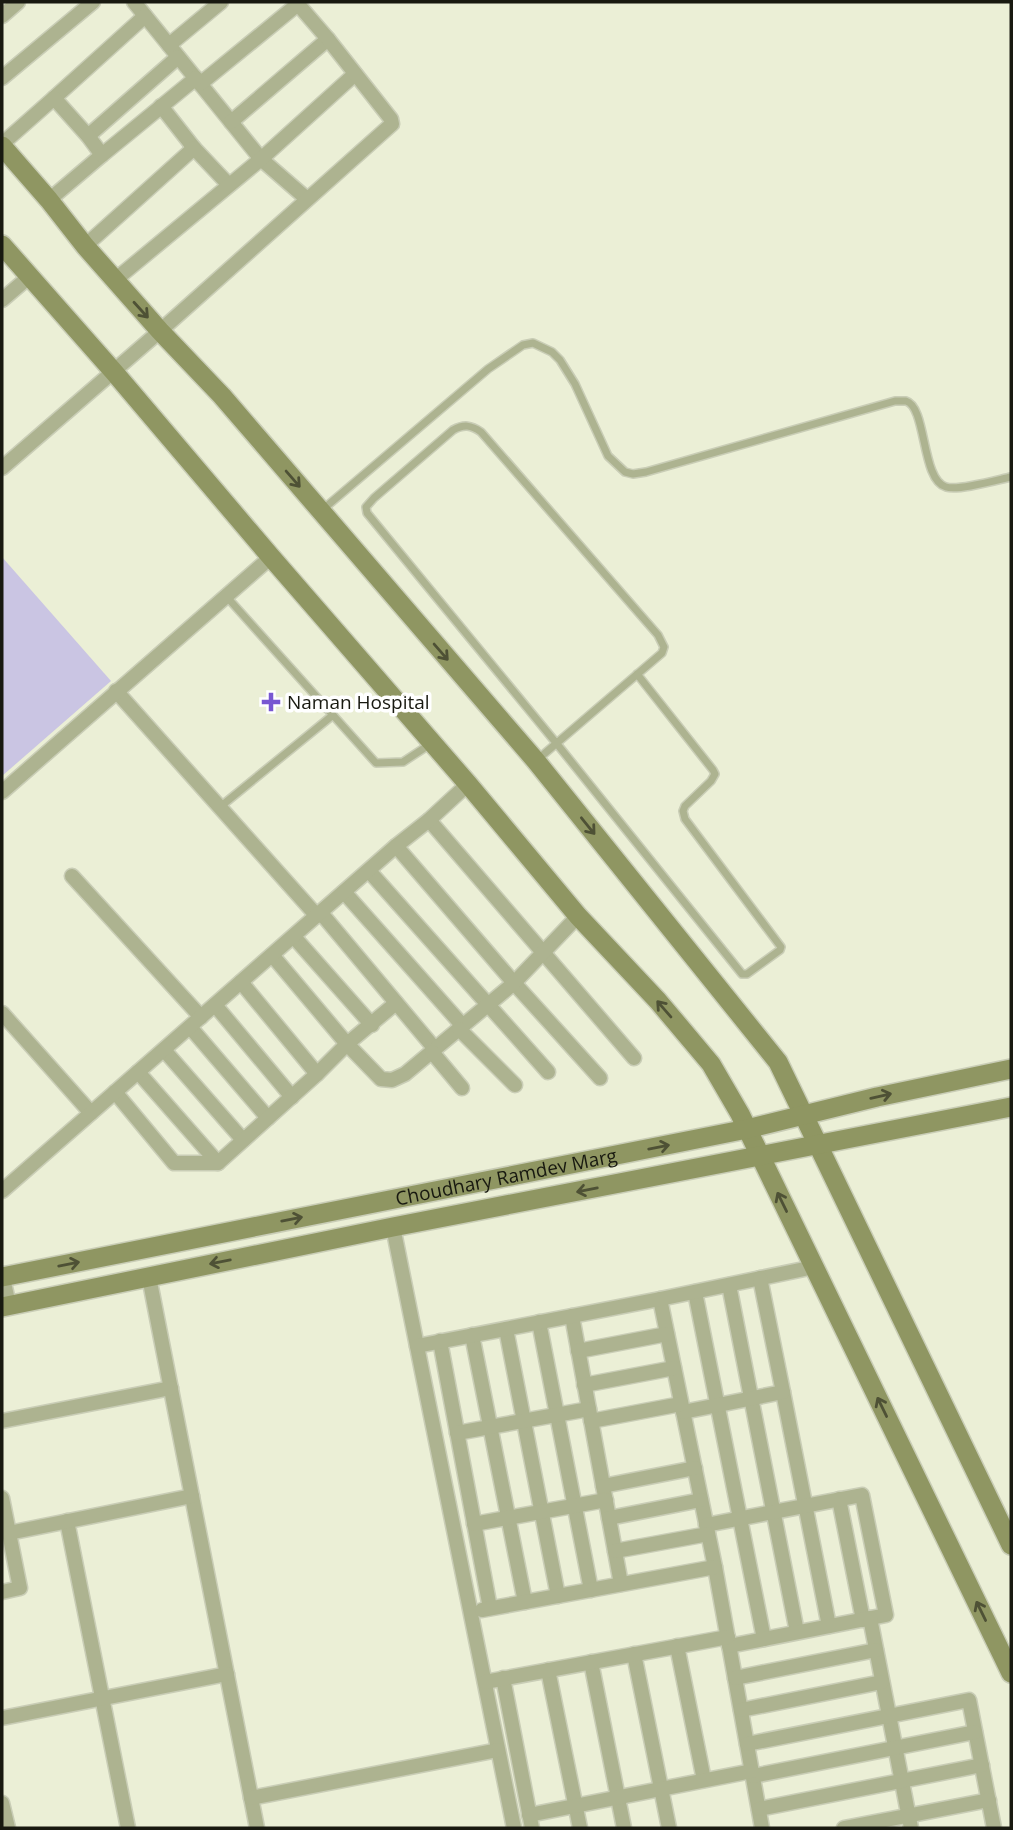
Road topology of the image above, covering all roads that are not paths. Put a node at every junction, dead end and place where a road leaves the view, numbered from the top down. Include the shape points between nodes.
1 (18, 2) edge
2 (93, 2) edge
3 (221, 2) edge
4 (297, 3) edge
5 (140, 7) edge
6 (2, 16) edge
7 (328, 39) junction
8 (173, 51) junction
9 (355, 74) junction
10 (2, 78) edge
11 (198, 81) junction
12 (54, 98) junction
13 (161, 106) junction
14 (231, 122) junction
15 (88, 136) junction
16 (2, 145) edge
17 (194, 148) junction
18 (102, 155) junction
19 (261, 159) junction
20 (228, 184) junction
21 (307, 199) junction
22 (49, 200) junction
23 (2, 245) edge
24 (85, 246) junction
25 (30, 276) junction
26 (116, 280) junction
27 (2, 300) edge
28 (160, 331) junction
29 (114, 372) junction
30 (2, 468) edge
31 (1011, 477) edge
32 (321, 511) junction
33 (271, 556) junction
34 (225, 596) junction
35 (637, 674) junction
36 (116, 691) junction
37 (333, 715) junction
38 (432, 743) junction
39 (557, 744) junction
40 (536, 761) junction
41 (468, 784) junction
42 (2, 792) edge
43 (220, 807) junction
44 (429, 820) junction
45 (396, 846) junction
46 (369, 871) junction
47 (72, 876) dead end
48 (344, 892) junction
49 (319, 915) junction
50 (578, 916) junction
51 (293, 937) junction
52 (543, 954) junction
53 (272, 956) junction
54 (241, 982) junction
55 (514, 983) junction
56 (396, 1003) junction
57 (215, 1005) junction
58 (488, 1005) junction
59 (2, 1013) edge
60 (195, 1022) junction
61 (372, 1025) junction
62 (461, 1028) junction
63 (347, 1044) junction
64 (164, 1050) junction
65 (434, 1051) junction
66 (634, 1058) dead end
67 (1011, 1069) edge
68 (138, 1072) junction
69 (548, 1072) dead end
70 (317, 1074) junction
71 (600, 1078) dead end
72 (515, 1085) dead end
73 (462, 1088) dead end
74 (116, 1092) junction
75 (292, 1097) junction
76 (1011, 1107) edge
77 (92, 1113) junction
78 (803, 1115) junction
79 (268, 1118) junction
80 (747, 1129) junction
81 (243, 1140) junction
82 (817, 1144) junction
83 (760, 1157) junction
84 (218, 1163) junction
85 (2, 1191) edge
86 (393, 1227) junction
87 (814, 1267) junction
88 (2, 1276) edge
89 (149, 1277) junction
90 (760, 1278) junction
91 (729, 1285) junction
92 (695, 1292) junction
93 (660, 1299) junction
94 (6, 1306) edge
95 (572, 1316) junction
96 (539, 1322) junction
97 (506, 1329) junction
98 (667, 1334) junction
99 (472, 1335) junction
100 (440, 1341) junction
101 (417, 1346) junction
102 (578, 1351) junction
103 (674, 1368) junction
104 (584, 1385) junction
105 (171, 1388) junction
106 (783, 1392) junction
107 (751, 1398) junction
108 (717, 1405) junction
109 (682, 1408) junction
110 (557, 1415) junction
111 (590, 1415) junction
112 (2, 1421) edge
113 (524, 1421) junction
114 (491, 1427) junction
115 (457, 1433) junction
116 (695, 1468) junction
117 (604, 1493) junction
118 (192, 1496) junction
119 (2, 1498) edge
120 (839, 1499) junction
121 (701, 1500) junction
122 (574, 1506) junction
123 (805, 1506) junction
124 (774, 1512) junction
125 (542, 1513) junction
126 (509, 1518) junction
127 (609, 1518) junction
128 (740, 1519) junction
129 (67, 1521) junction
130 (474, 1524) junction
131 (707, 1530) junction
132 (9, 1533) junction
133 (1011, 1545) edge
134 (615, 1551) junction
135 (715, 1567) junction
136 (621, 1584) junction
137 (591, 1590) junction
138 (2, 1592) edge
139 (558, 1596) junction
140 (525, 1602) junction
141 (490, 1608) junction
142 (470, 1612) junction
143 (866, 1619) junction
144 (829, 1626) junction
145 (797, 1632) junction
146 (764, 1639) junction
147 (729, 1641) junction
148 (677, 1646) junction
149 (876, 1650) junction
150 (634, 1654) junction
151 (591, 1662) junction
152 (548, 1670) junction
153 (1011, 1673) edge
154 (227, 1674) junction
155 (503, 1678) junction
156 (735, 1678) junction
157 (485, 1682) junction
158 (882, 1682) junction
159 (102, 1699) junction
160 (741, 1710) junction
161 (889, 1715) junction
162 (2, 1718) edge
163 (975, 1732) junction
164 (747, 1744) junction
165 (895, 1748) junction
166 (498, 1750) junction
167 (982, 1765) junction
168 (752, 1773) junction
169 (704, 1780) junction
170 (902, 1780) junction
171 (661, 1789) junction
172 (617, 1797) junction
173 (251, 1798) junction
174 (989, 1800) junction
175 (2, 1803) edge
176 (575, 1806) junction
177 (759, 1809) junction
178 (530, 1821) edge
179 (910, 1822) edge
180 (757, 1827) edge
181 (8, 1828) edge
182 (128, 1828) edge
183 (257, 1828) edge
184 (514, 1828) edge
185 (580, 1828) edge
186 (624, 1828) edge
187 (669, 1828) edge
188 (844, 1828) edge
189 (995, 1828) edge

1 - 6 street
2 - 10 street
3 - 8 street
4 - 7 street
4 - 11 street
5 - 8 street
5 - 12 street
7 - 9 street
7 - 14 street
8 - 11 street
8 - 15 street
9 - 19 street
9 - 21 street via 392,124
11 - 13 street
11 - 14 street
12 - 15 street
12 - 16 street
13 - 17 street
13 - 18 street
14 - 19 street
15 - 18 street
16 - 22 street
17 - 20 street
17 - 24 street
18 - 22 street
19 - 20 street
19 - 21 street
20 - 26 street
21 - 28 street
22 - 24 street
23 - 25 street
24 - 26 street
25 - 27 street
25 - 29 street
26 -> 28 street
28 - 29 street
28 -> 32 street
29 - 30 street
29 - 33 street
31 - 32 lane via 944,487 932,471 913,405 906,401 646,472 625,472 608,456 567,369 552,352 533,344 523,345 488,369
32 -> 40 street
33 - 34 street
33 - 38 street
34 - 36 street
34 - 37 lane
35 - 39 lane
35 - 39 lane via 713,770 714,778 685,806 684,815 780,950 742,974
35 - 39 lane via 663,651 659,635 481,432 467,425 453,429 374,498 366,513
36 - 42 street
36 - 43 street
37 - 38 lane via 376,763 403,762
37 - 43 lane
38 - 41 street
39 - 40 lane
40 -> 78 street via 778,1062
41 - 44 street
41 - 50 street
43 - 49 street
44 - 45 street
44 - 52 street
45 - 46 street
45 - 55 street
46 - 48 street
46 - 58 street
47 - 60 street
48 - 49 street
48 - 62 street
49 - 51 street
49 - 56 street
50 - 52 street
80 -> 50 street via 711,1064
51 - 53 street
51 - 61 street
52 - 55 street
52 - 66 street
53 - 54 street
53 - 63 street
54 - 57 street
54 - 70 street
55 - 58 street
55 - 71 street
56 - 61 street
56 - 65 street
57 - 60 street
57 - 75 street
58 - 62 street
58 - 69 street
59 - 77 street
60 - 64 street
60 - 79 street
61 - 63 street
62 - 65 street
62 - 72 street
63 - 65 street via 381,1079 392,1080
63 - 70 street
64 - 68 street
64 - 81 street
65 - 73 street
78 -> 67 street, Choudhary Ramdev Marg
68 - 74 street
68 - 84 street
70 - 75 street
74 - 77 street
74 - 84 street via 174,1163
75 - 79 street
76 - 82 street
77 - 85 street
78 - 80 street, Choudhary Ramdev Marg
78 - 82 street
79 - 81 street
80 - 83 street
88 -> 80 street, Choudhary Ramdev Marg
81 - 84 street
82 - 83 street
82 - 133 street
83 -> 86 street
87 -> 83 street
86 -> 89 street
86 - 101 street
87 - 90 street
153 -> 87 street
88 - 94 street
89 - 94 street
89 - 105 street
90 - 91 street
90 - 106 street
91 - 92 street
91 - 107 street
92 - 93 street
92 - 108 street
93 - 95 street
93 - 98 street
95 - 96 street
95 - 102 street
96 - 97 street
96 - 110 street
97 - 99 street
97 - 113 street
98 - 102 street
98 - 103 street
99 - 100 street
99 - 114 street
100 - 101 street
100 - 115 street
101 - 142 street
102 - 104 street
103 - 104 street
103 - 109 street
104 - 111 street
105 - 112 street
105 - 118 street
106 - 107 street
106 - 123 street
107 - 108 street
107 - 124 street
108 - 109 street
108 - 128 street
109 - 111 street
109 - 116 street
110 - 111 street
110 - 113 street
110 - 122 street
111 - 117 street
113 - 114 street
113 - 125 street
114 - 115 street
114 - 126 street
115 - 130 street
116 - 117 street
116 - 121 street
117 - 122 street
117 - 127 street
118 - 129 street
118 - 154 street
119 - 132 street
120 - 123 street
120 - 143 street
120 - 143 street via 862,1494 886,1615
121 - 127 street
121 - 131 street
122 - 125 street
122 - 137 street
123 - 124 street
123 - 144 street
124 - 128 street
124 - 145 street
125 - 126 street
125 - 139 street
126 - 130 street
126 - 140 street
127 - 134 street
128 - 131 street
128 - 146 street
129 - 132 street
129 - 159 street
130 - 141 street
131 - 134 street
131 - 135 street
132 - 138 street via 20,1588
134 - 136 street
135 - 136 street
135 - 147 street
136 - 137 street
137 - 139 street
139 - 140 street
140 - 141 street
141 - 142 street
142 - 157 street
143 - 144 street
143 - 149 street
144 - 145 street
145 - 146 street
146 - 147 street
147 - 148 street
147 - 156 street
148 - 150 street
148 - 169 street
149 - 156 street
149 - 158 street
150 - 151 street
150 - 171 street
151 - 152 street
151 - 172 street
152 - 155 street
152 - 176 street
154 - 159 street
154 - 173 street
155 - 157 street
155 - 178 street
156 - 160 street
157 - 166 street
158 - 160 street
158 - 161 street
159 - 162 street
159 - 182 street
160 - 164 street
161 - 163 street via 969,1700
161 - 164 street
161 - 165 street
163 - 165 street
163 - 167 street
164 - 168 street
165 - 168 street
165 - 170 street
166 - 173 street
166 - 184 street
167 - 170 street
167 - 174 street
168 - 169 street
168 - 177 street
169 - 171 street
170 - 177 street
170 - 179 street
171 - 172 street
171 - 187 street
172 - 176 street
172 - 186 street
173 - 183 street
174 - 179 street
174 - 189 street
175 - 181 street
176 - 178 street
176 - 185 street
177 - 180 street
179 - 188 street

